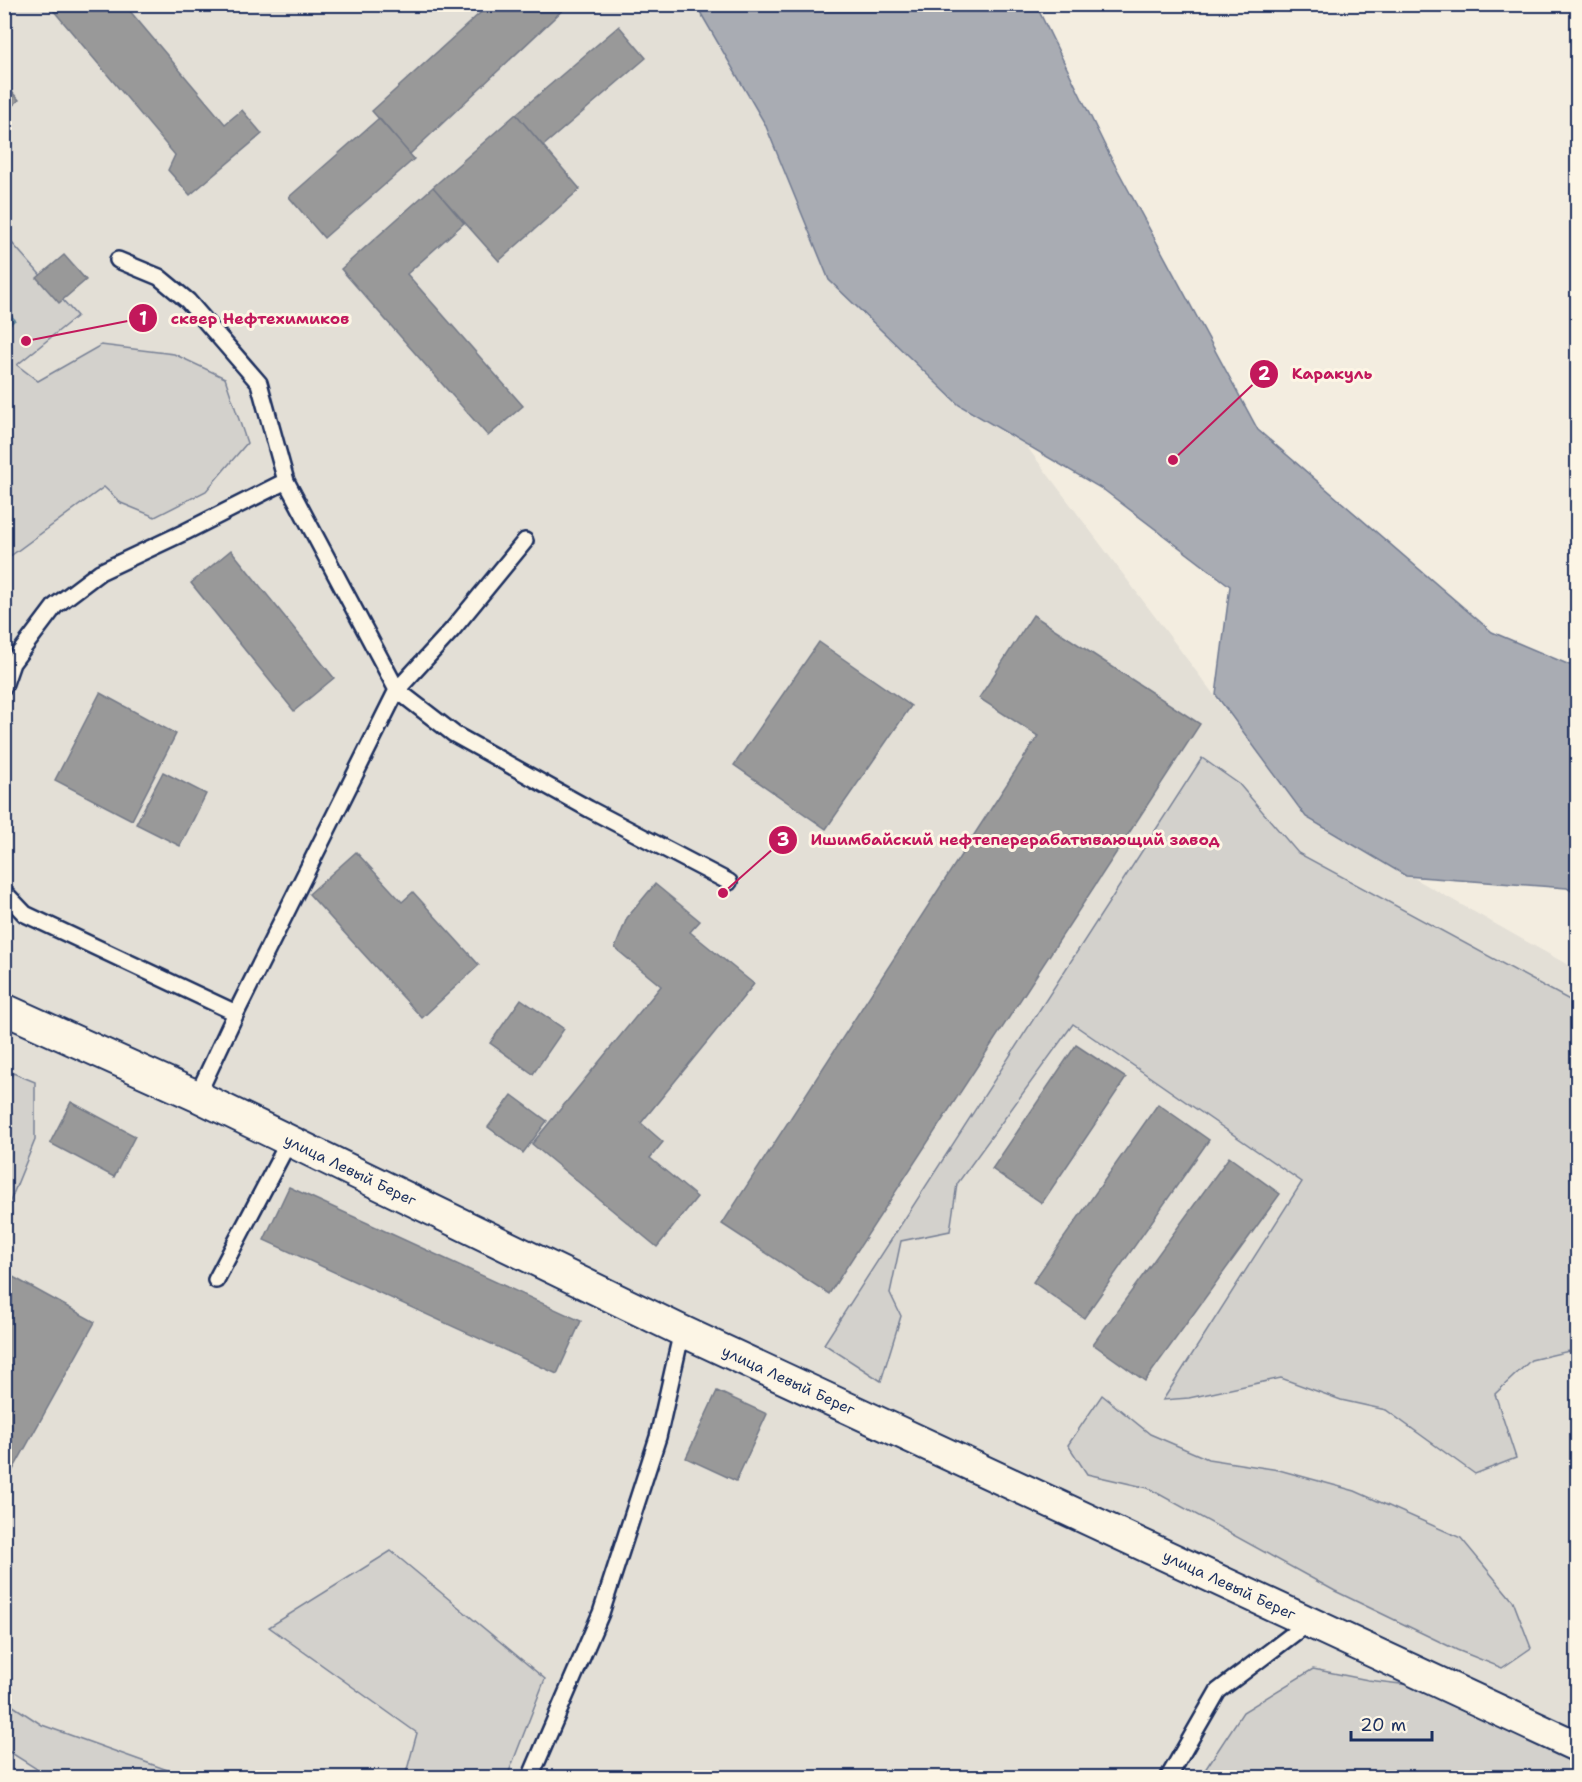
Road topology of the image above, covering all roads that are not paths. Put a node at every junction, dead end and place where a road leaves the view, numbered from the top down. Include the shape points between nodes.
1 (118, 260) dead end
2 (286, 481) junction
3 (525, 541) dead end
4 (4, 686) edge
5 (397, 690) junction
6 (729, 882) dead end
7 (4, 892) edge
8 (4, 1009) edge
9 (236, 1013) junction
10 (197, 1096) junction
11 (290, 1141) junction
12 (216, 1280) dead end
13 (682, 1331) junction
14 (1309, 1622) junction
15 (1578, 1747) edge
16 (530, 1778) edge
17 (1168, 1778) edge

1 - 2 lane via 159,278 188,301 259,383
2 - 4 lane via 100,572 55,606 12,663
2 - 5 lane
3 - 5 lane
5 - 6 lane via 454,734
5 - 9 lane
7 - 9 lane via 25,915
8 - 10 street, улица Левый Берег
9 - 10 lane
10 - 11 street, улица Левый Берег
11 - 12 lane
11 - 13 street, улица Левый Берег
13 - 14 street, улица Левый Берег
13 - 16 lane via 658,1437 602,1613
14 - 15 street, улица Левый Берег
14 - 17 lane via 1218,1691

